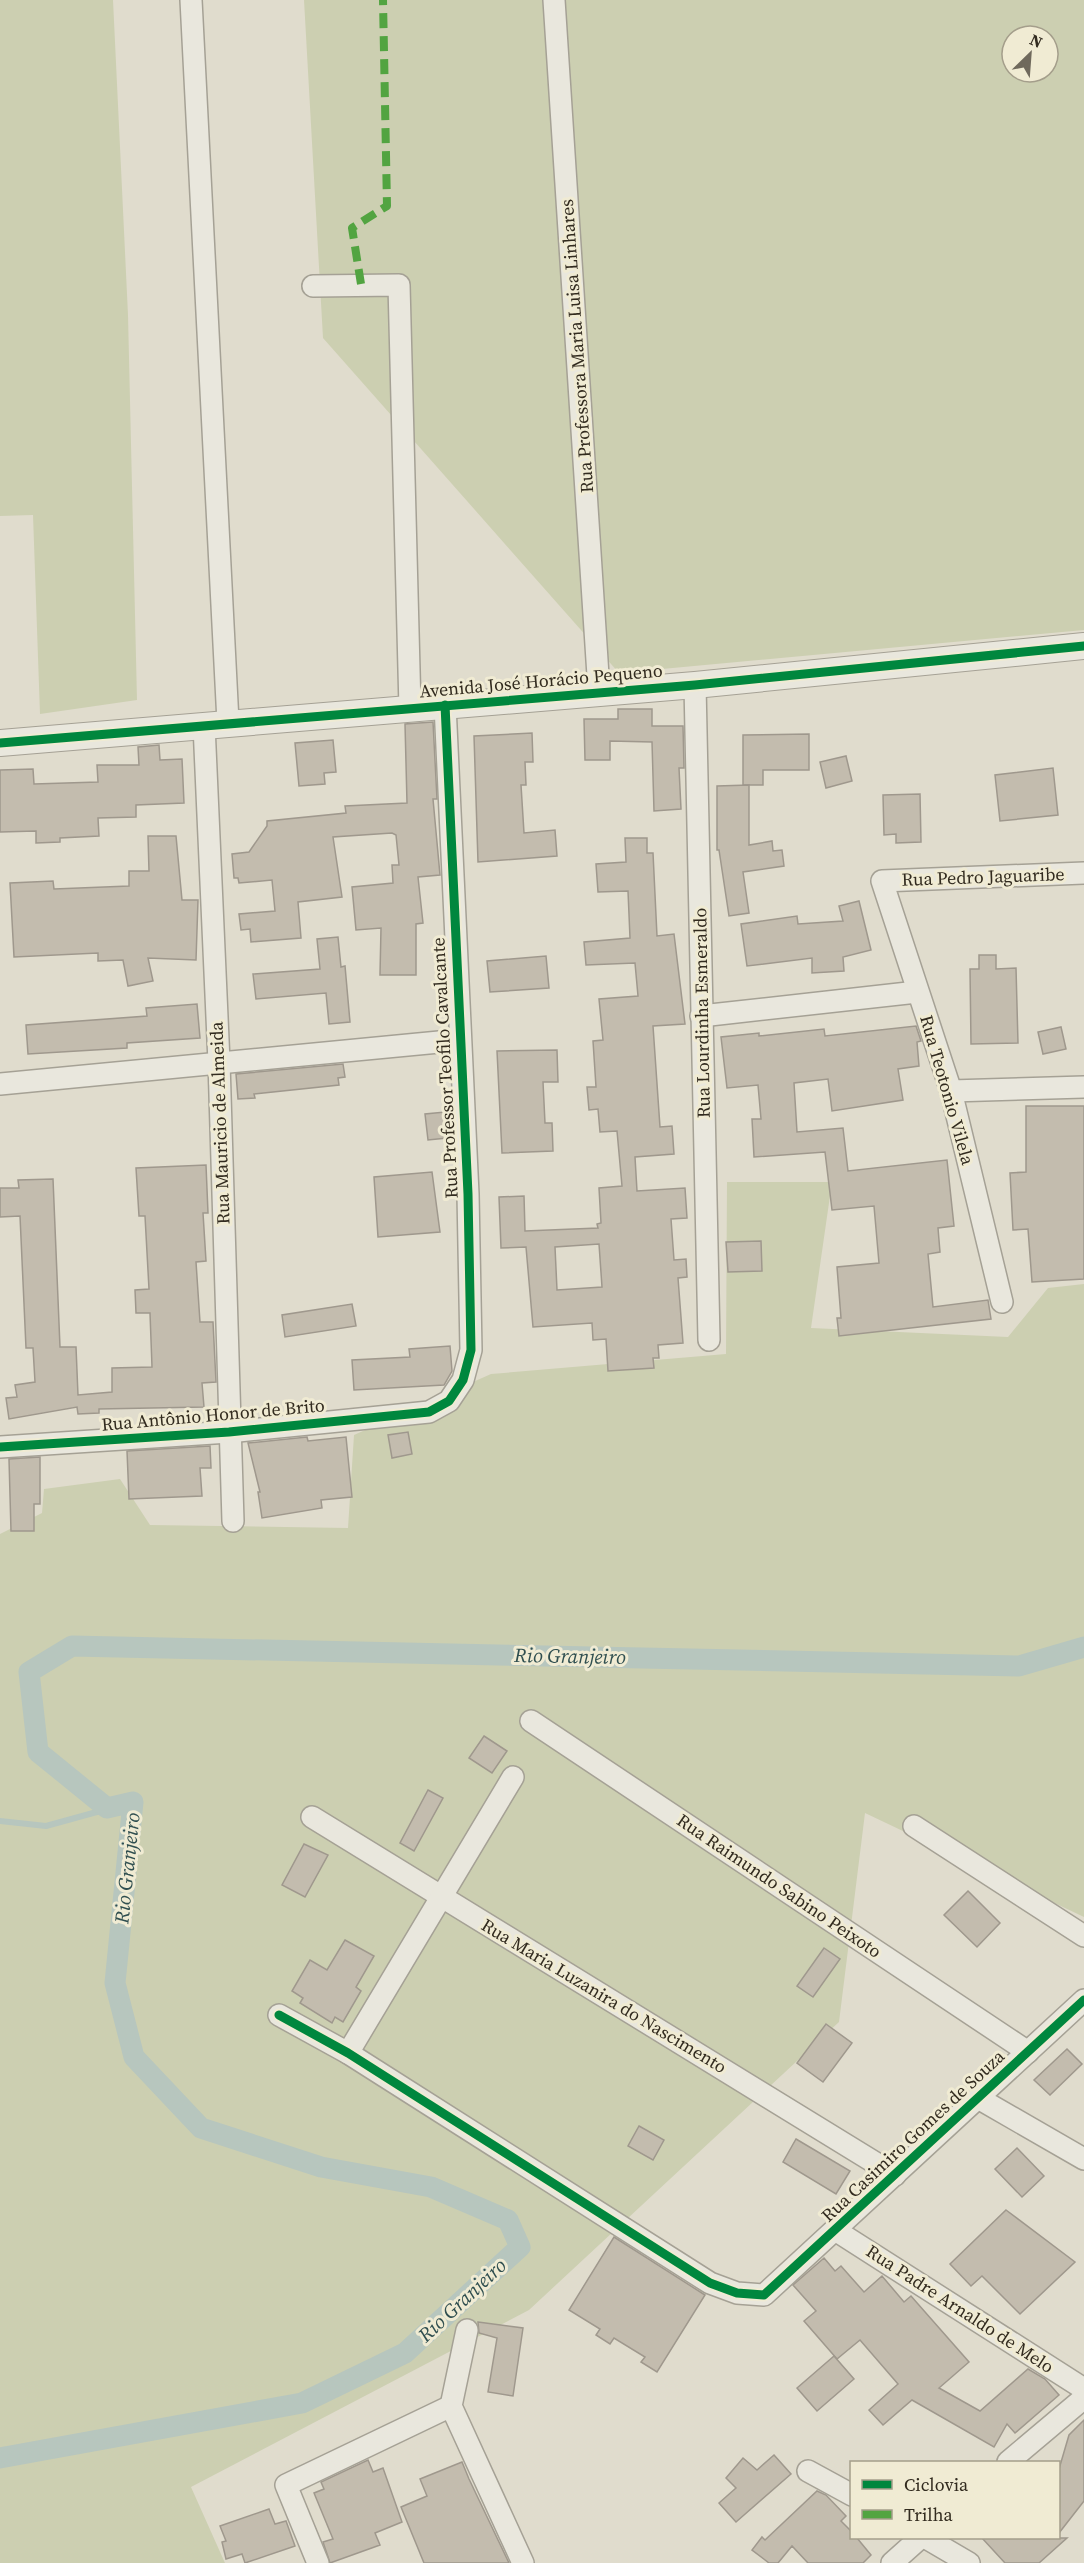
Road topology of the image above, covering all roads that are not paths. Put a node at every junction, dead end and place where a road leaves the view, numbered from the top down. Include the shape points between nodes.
1 (191, 0) edge
2 (554, 0) edge
3 (313, 286) dead end
4 (1084, 646) edge
5 (695, 686) junction
6 (599, 692) junction
7 (445, 705) junction
8 (410, 708) junction
9 (216, 724) junction
10 (0, 743) edge
11 (1084, 873) edge
12 (882, 881) joint
13 (917, 992) junction
14 (701, 1016) junction
15 (460, 1040) junction
16 (219, 1062) junction
17 (0, 1084) edge
18 (1084, 1088) edge
19 (951, 1091) junction
20 (1002, 1302) dead end
21 (709, 1340) dead end
22 (429, 1412) joint
23 (230, 1432) junction
24 (0, 1442) edge
25 (0, 1447) edge
26 (233, 1521) dead end
27 (531, 1721) dead end
28 (513, 1777) dead end
29 (312, 1817) dead end
30 (914, 1826) dead end
31 (441, 1896) junction
32 (1084, 1936) edge
33 (1084, 2000) edge
34 (279, 2015) dead end
35 (1028, 2052) junction
36 (348, 2053) junction
37 (978, 2098) junction
38 (1084, 2159) edge
39 (895, 2175) junction
40 (836, 2230) junction
41 (467, 2330) dead end
42 (1084, 2389) edge
43 (1084, 2398) edge
44 (452, 2406) junction
45 (1010, 2461) edge
46 (808, 2471) dead end
47 (850, 2494) edge
48 (919, 2539) edge
49 (928, 2539) edge
50 (318, 2563) edge
51 (523, 2563) edge
52 (892, 2563) edge
53 (969, 2563) edge

1 - 9 street, Rua Mauricio de Almeida
2 - 6 street, Rua Professora Maria Luisa Linhares
3 - 8 street via 399,285
4 - 5 street, Avenida José Horácio Pequeno
5 - 6 street, Avenida José Horácio Pequeno
5 - 14 street, Rua Lourdinha Esmeraldo
6 - 7 street, Avenida José Horácio Pequeno
7 - 8 street, Avenida José Horácio Pequeno
7 - 15 street, Rua Professor Teofilo Cavalcante
8 - 9 street, Avenida José Horácio Pequeno
9 - 10 street, Avenida José Horácio Pequeno
9 - 16 street, Rua Mauricio de Almeida
11 - 12 street, Rua Pedro Jaguaribe
12 - 13 street, Rua Teotonio Vilela
13 - 14 street
13 - 19 street, Rua Teotonio Vilela
14 - 21 street, Rua Lourdinha Esmeraldo
15 - 16 street
15 - 22 street, Rua Professor Teofilo Cavalcante via 471,1350 463,1380 449,1401
16 - 17 street
16 - 23 street, Rua Mauricio de Almeida
18 - 19 street
19 - 20 street, Rua Teotonio Vilela
22 - 23 street, Rua Antônio Honor de Brito
23 - 25 street, Rua Antônio Honor de Brito
23 - 26 street, Rua Mauricio de Almeida
24 - 25 street
27 - 35 street, Rua Raimundo Sabino Peixoto
28 - 31 street
29 - 31 street, Rua Maria Luzanira do Nascimento
30 - 32 street
31 - 36 street
31 - 39 street, Rua Maria Luzanira do Nascimento
33 - 35 street, Rua Casimiro Gomes de Souza
34 - 36 street
35 - 37 street, Rua Casimiro Gomes de Souza
36 - 40 street, Rua Casimiro Gomes de Souza via 710,2283 737,2293 764,2295
37 - 38 street
37 - 39 street, Rua Casimiro Gomes de Souza
39 - 40 street, Rua Casimiro Gomes de Souza
40 - 42 street, Rua Padre Arnaldo de Melo
41 - 44 street
43 - 45 street
44 - 50 street via 286,2486
44 - 51 street
46 - 47 street
48 - 52 street
49 - 53 street

